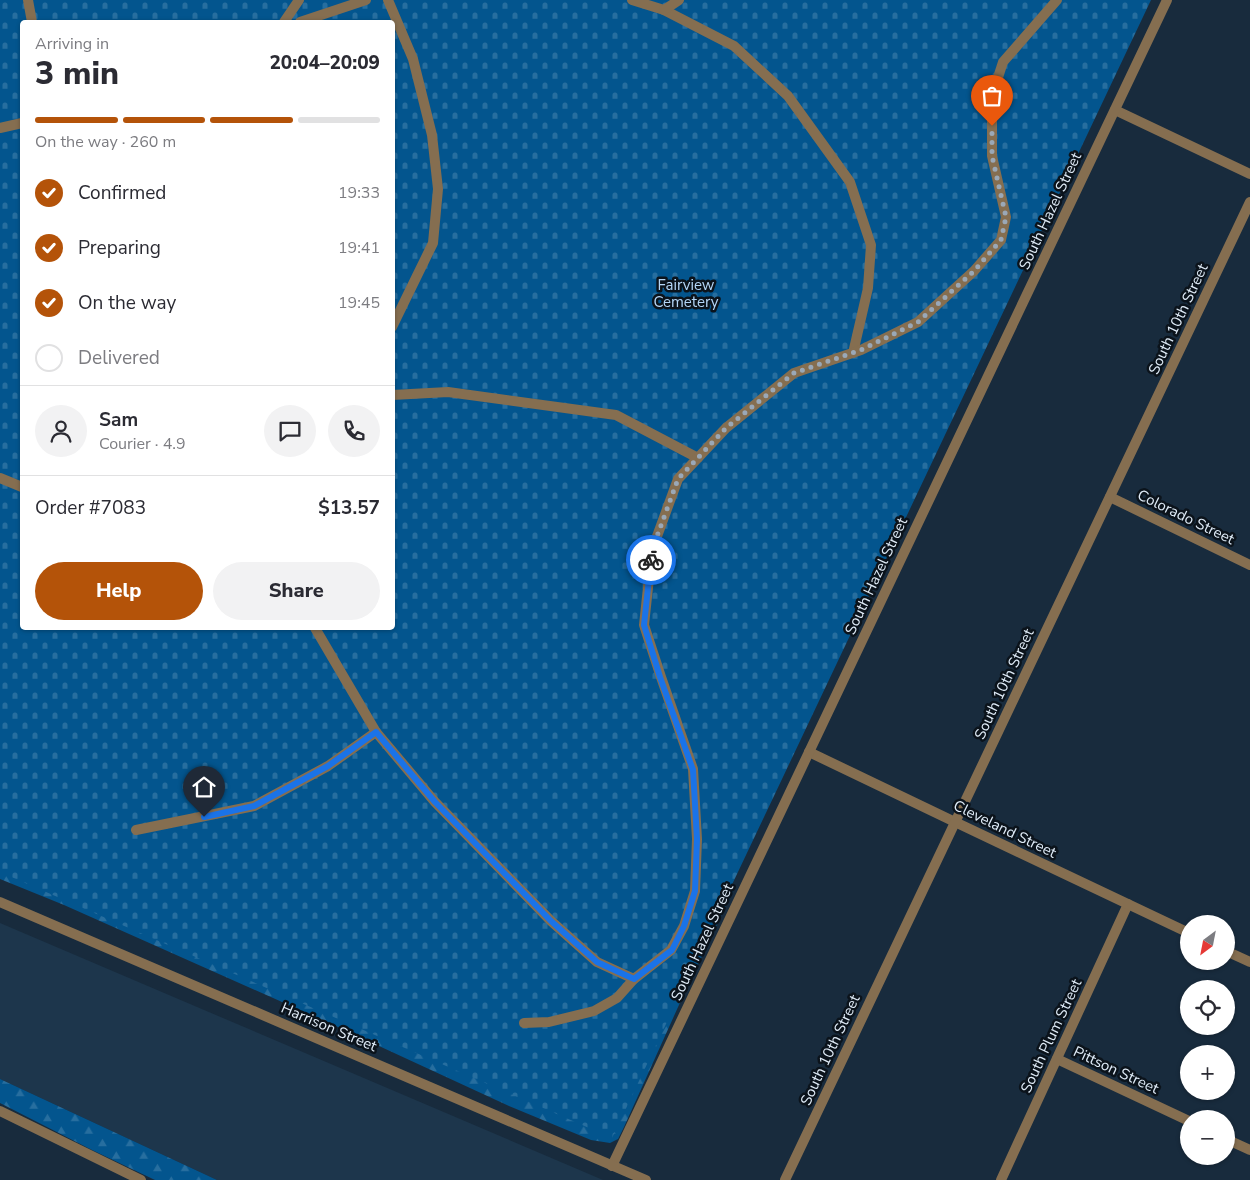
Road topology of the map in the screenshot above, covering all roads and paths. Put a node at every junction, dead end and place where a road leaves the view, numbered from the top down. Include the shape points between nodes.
1 (28, 0) edge
2 (298, 0) edge
3 (366, 0) edge
4 (388, 0) edge
5 (632, 0) edge
6 (679, 0) edge
7 (1057, 0) edge
8 (1167, 0) edge
9 (664, 10) junction
10 (32, 20) edge
11 (285, 20) edge
12 (306, 20) edge
13 (1115, 110) junction
14 (20, 123) edge
15 (0, 128) edge
16 (1250, 174) edge
17 (1250, 202) edge
18 (395, 321) edge
19 (853, 353) junction
20 (395, 395) edge
21 (698, 458) junction
22 (0, 478) edge
23 (20, 486) edge
24 (1110, 497) junction
25 (1250, 565) edge
26 (316, 630) edge
27 (376, 732) junction
28 (809, 752) junction
29 (955, 822) junction
30 (136, 830) dead end
31 (0, 902) edge
32 (1128, 904) junction
33 (1180, 929) edge
34 (1235, 955) edge
35 (1250, 962) edge
36 (634, 979) junction
37 (524, 1024) dead end
38 (1057, 1059) junction
39 (0, 1111) edge
40 (1180, 1117) edge
41 (1235, 1143) edge
42 (1250, 1150) edge
43 (612, 1166) junction
44 (141, 1180) edge
45 (646, 1180) edge
46 (785, 1180) edge
47 (1001, 1180) edge

1 - 10 street
2 - 11 street
3 - 12 street
4 - 18 street via 415,69 432,135 438,189 433,243
5 - 9 street
6 - 9 street
7 - 19 street via 1002,62 992,96 992,156 1006,217 1001,240 974,271 918,322
8 - 13 street, South Hazel Street
9 - 19 street via 734,46 788,96 850,182 870,245 868,288
13 - 16 street
13 - 28 street, South Hazel Street
14 - 15 street
17 - 24 street, South 10th Street
19 - 21 street via 794,373 726,428
20 - 21 street via 448,392 616,415
21 - 36 street via 678,479 652,550 644,625 693,770 697,839 695,891 672,950
22 - 23 street
24 - 25 street, Colorado Street
24 - 29 street, South 10th Street
26 - 27 street
27 - 30 street via 328,766 254,806
27 - 36 street via 435,802 551,921 597,962
28 - 29 street, Cleveland Street
28 - 43 street, South Hazel Street
29 - 32 street, Cleveland Street
29 - 46 street, South 10th Street
31 - 43 street, Harrison Street
32 - 33 street, Cleveland Street
32 - 38 street, South Plum Street
34 - 35 street
36 - 37 street via 617,998 594,1011 549,1022
38 - 40 street, Pittson Street
38 - 47 street, South Plum Street
39 - 44 street
41 - 42 street
43 - 45 street, Harrison Street

